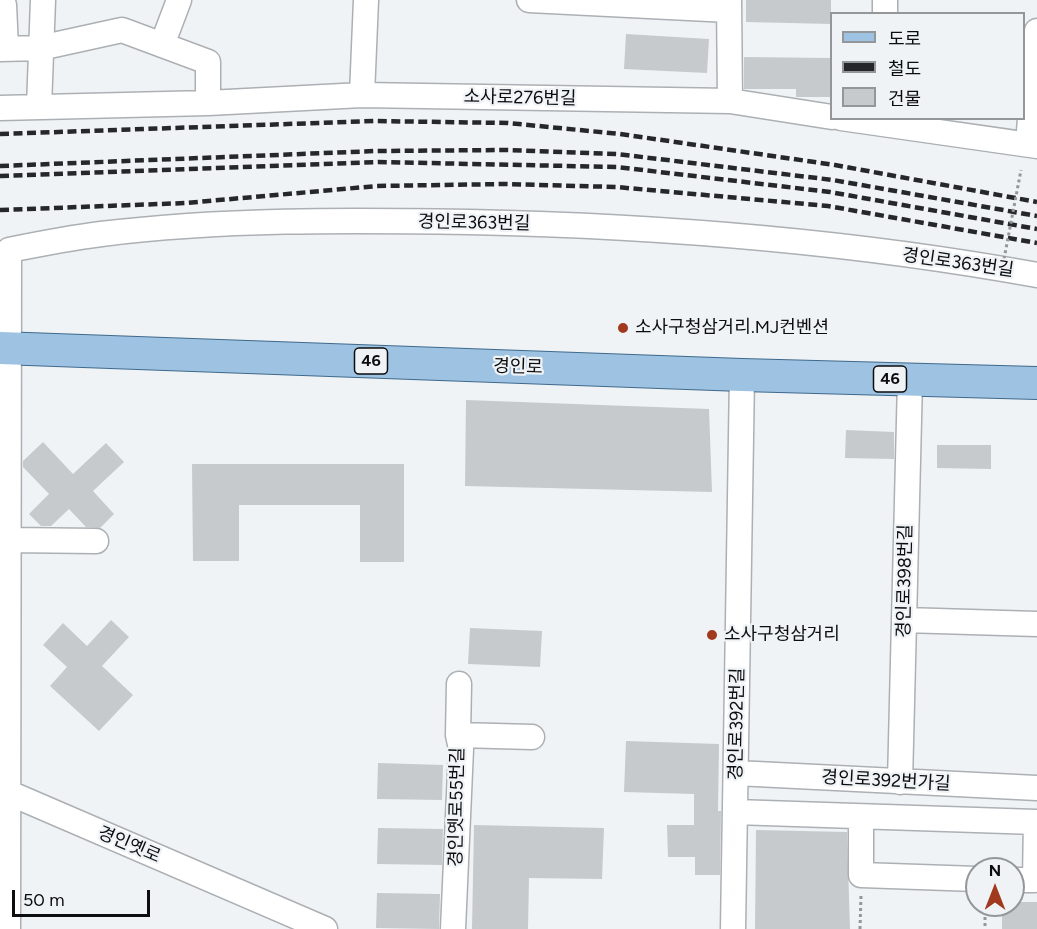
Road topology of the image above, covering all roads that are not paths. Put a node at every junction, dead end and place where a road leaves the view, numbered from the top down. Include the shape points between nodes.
1 (2, 0) edge
2 (42, 0) edge
3 (179, 0) edge
4 (366, 0) edge
5 (529, 0) edge
6 (729, 5) edge
7 (1037, 31) edge
8 (162, 45) junction
9 (40, 48) junction
10 (3, 49) edge
11 (362, 95) junction
12 (730, 102) junction
13 (208, 103) junction
14 (39, 107) junction
15 (0, 108) edge
16 (830, 117) edge
17 (863, 120) edge
18 (885, 122) edge
19 (1032, 145) edge
20 (1037, 275) edge
21 (4, 348) edge
22 (742, 375) junction
23 (910, 380) junction
24 (1037, 383) edge
25 (9, 540) junction
26 (96, 541) dead end
27 (904, 620) junction
28 (1037, 624) edge
29 (459, 684) dead end
30 (458, 735) junction
31 (531, 737) dead end
32 (736, 773) junction
33 (900, 782) junction
34 (1037, 788) edge
35 (4, 791) edge
36 (735, 812) junction
37 (861, 817) junction
38 (965, 879) edge
39 (1025, 880) edge
40 (8, 929) edge
41 (325, 929) edge
42 (453, 929) edge
43 (733, 929) edge

1 - 10 street
2 - 9 street
3 - 8 street
4 - 11 street
5 - 6 street
6 - 12 street
7 - 19 street
8 - 9 street via 122,30
8 - 13 street via 208,62
9 - 10 street
9 - 14 street
11 - 12 street, 소사로276번길
11 - 13 street, 소사로276번길
12 - 16 street, 소사로276번길
13 - 14 street, 소사로276번길
14 - 15 street, 소사로276번길
17 - 18 street
18 - 19 street
20 - 21 street, 경인로363번길 via 787,240 574,224 353,220 196,226 100,234 9,250
21 - 22 main road, 경인로 / 46
21 - 25 street
22 - 23 main road, 경인로 / 46
22 - 32 street, 경인로392번길
23 - 24 main road, 경인로 / 46
23 - 27 street, 경인로398번길
25 - 26 street
25 - 35 street
27 - 28 street
27 - 33 street, 경인로398번길
29 - 30 street, 경인옛로55번길
30 - 31 street
30 - 42 street, 경인옛로55번길 via 461,749
32 - 33 street, 경인로392번가길
32 - 36 street, 경인로392번길
33 - 34 street, 경인로392번가길
35 - 40 street
35 - 41 street, 경인옛로
36 - 37 street
36 - 43 street, 경인로392번길
37 - 38 street via 861,876
37 - 39 street via 1036,822 1035,880

